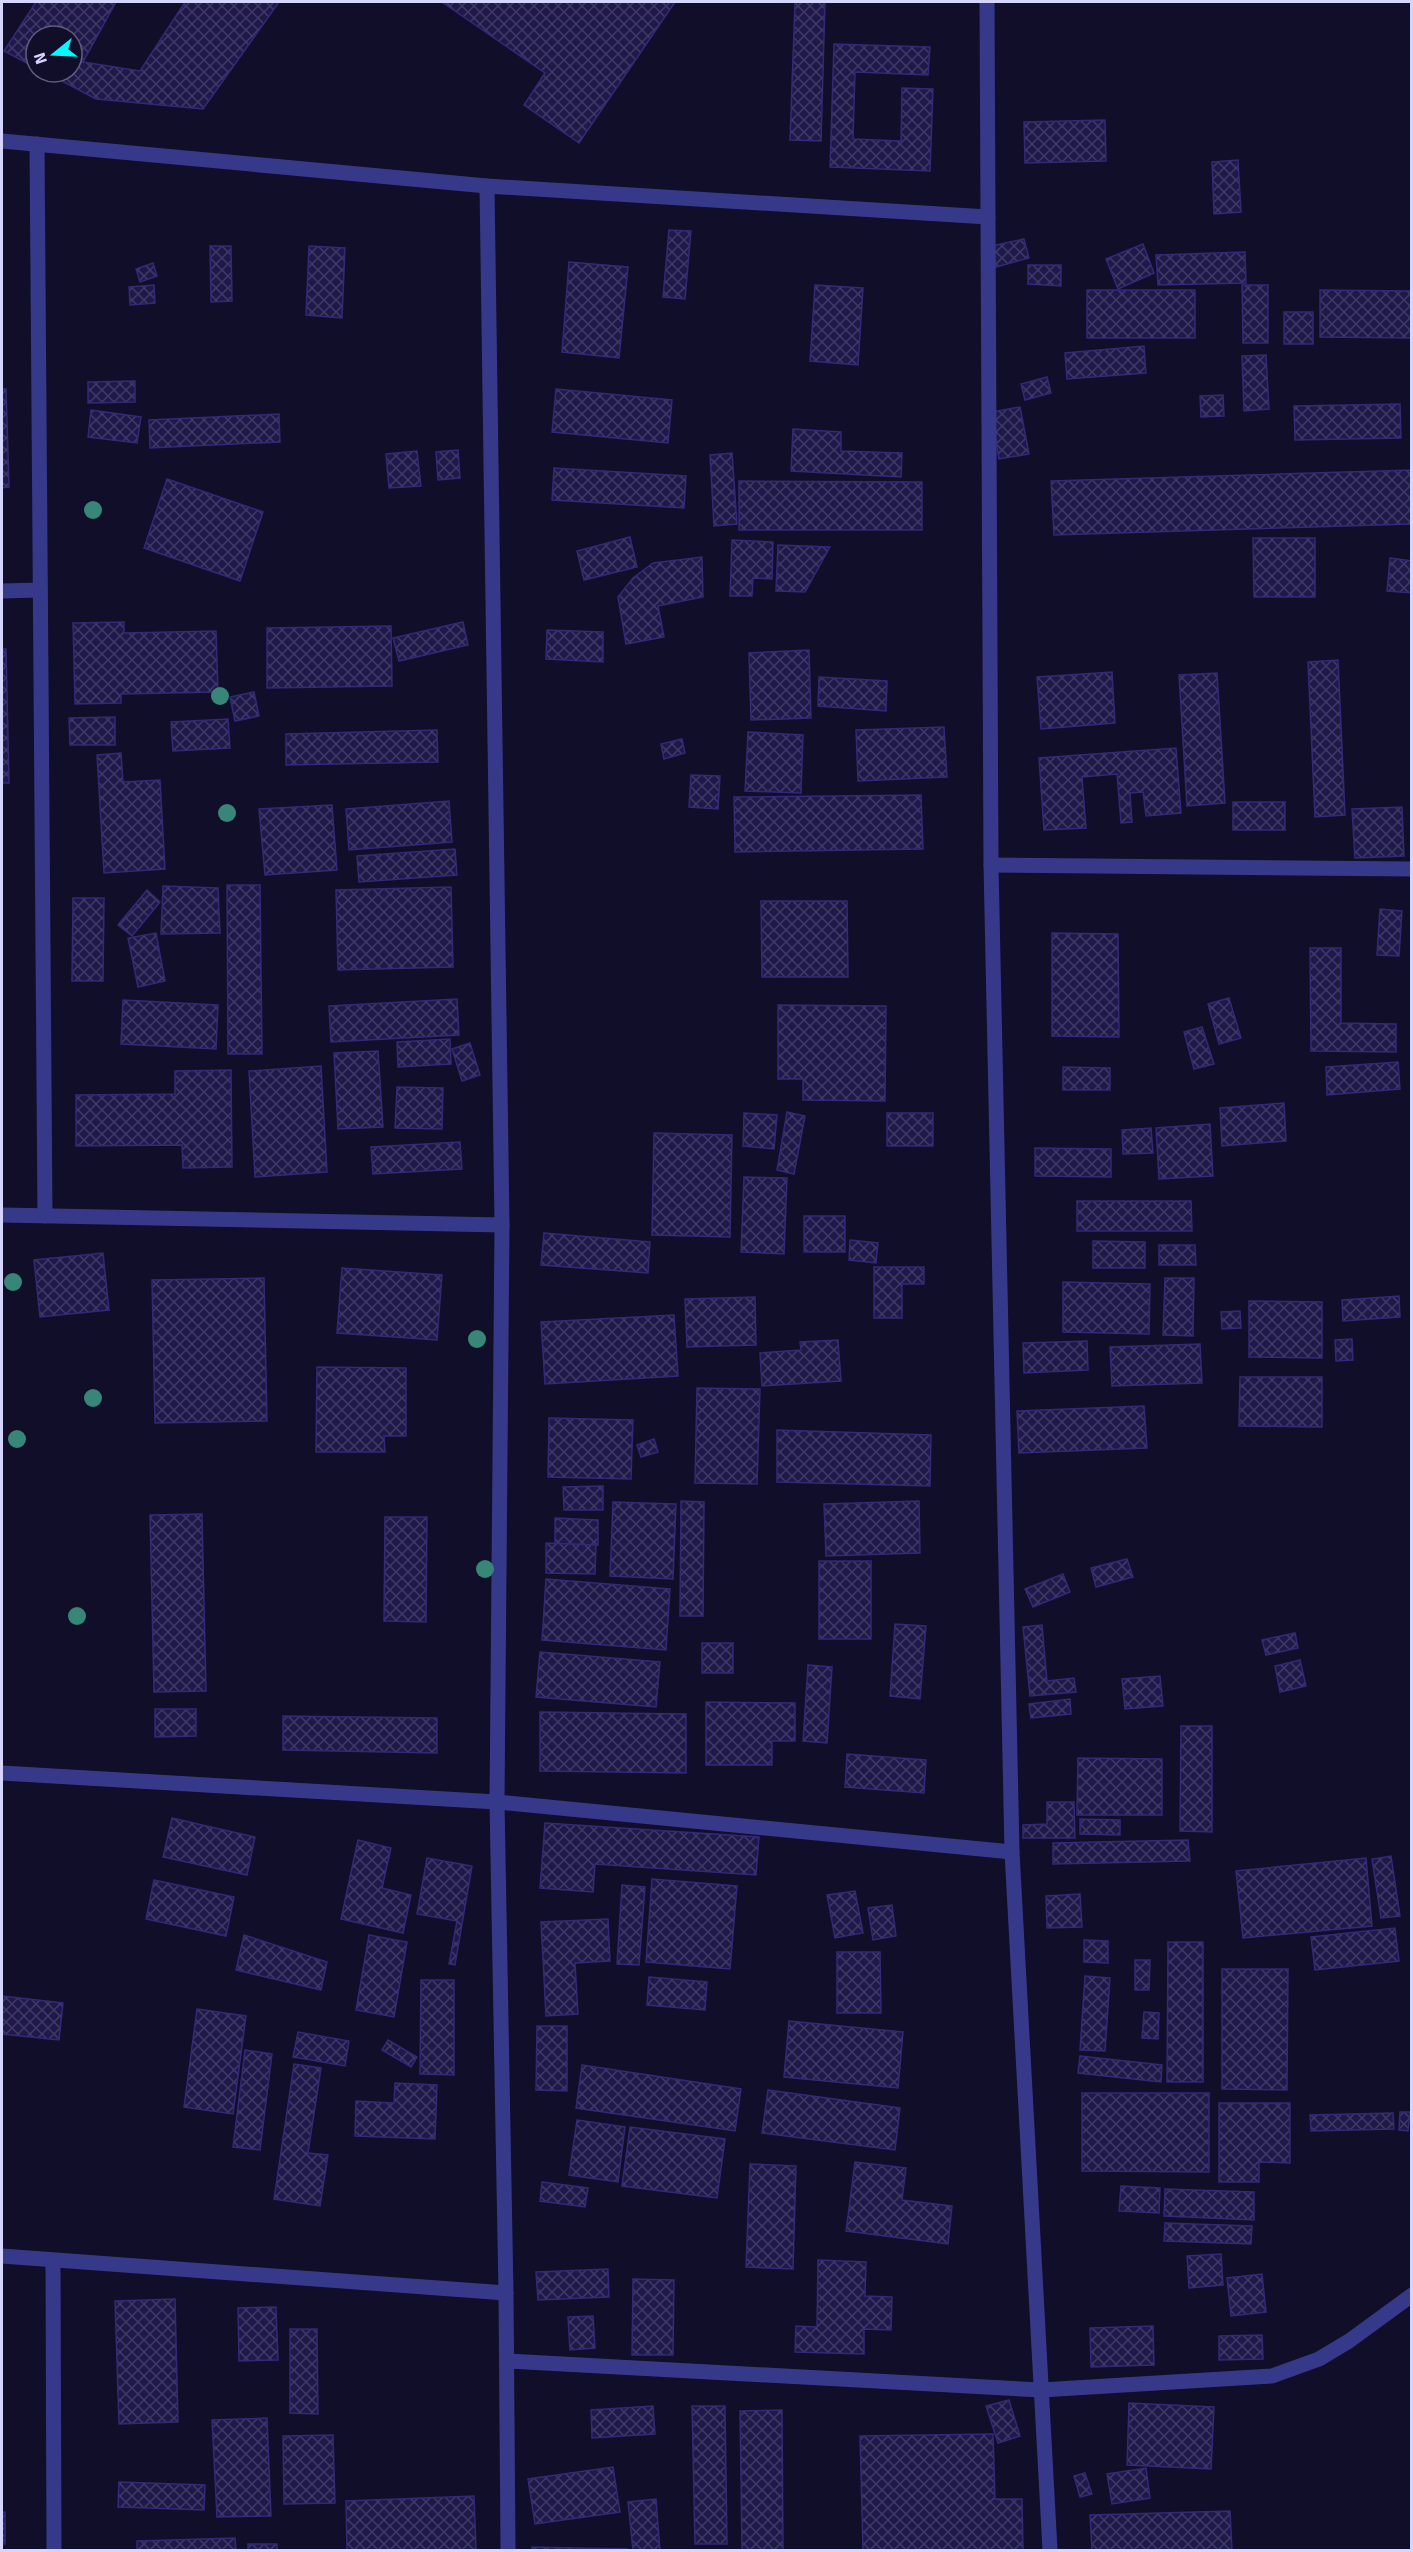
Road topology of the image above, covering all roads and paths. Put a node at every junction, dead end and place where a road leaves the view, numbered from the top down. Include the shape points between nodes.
1 (987, 2) edge
2 (2, 141) edge
3 (38, 144) junction
4 (487, 186) junction
5 (988, 217) junction
6 (40, 590) junction
7 (2, 591) edge
8 (991, 864) junction
9 (1412, 869) edge
10 (2, 1215) edge
11 (45, 1216) junction
12 (502, 1225) junction
13 (2, 1773) edge
14 (497, 1802) junction
15 (1012, 1852) junction
16 (2, 2256) edge
17 (53, 2262) junction
18 (506, 2293) junction
19 (1412, 2295) edge
20 (507, 2361) junction
21 (1041, 2390) junction
22 (54, 2550) edge
23 (508, 2550) edge
24 (1050, 2550) edge

1 - 5 street
2 - 3 street
3 - 4 street
3 - 6 street
4 - 5 street
4 - 12 street
5 - 8 street
6 - 7 street
6 - 11 street
8 - 9 street
8 - 15 street
10 - 11 street
11 - 12 street
12 - 14 street
13 - 14 street
14 - 15 street
14 - 18 street
15 - 21 street
16 - 17 street
17 - 18 street
17 - 22 street
18 - 20 street
19 - 21 street via 1319,2359 1272,2376
20 - 21 street
20 - 23 street
21 - 24 street

